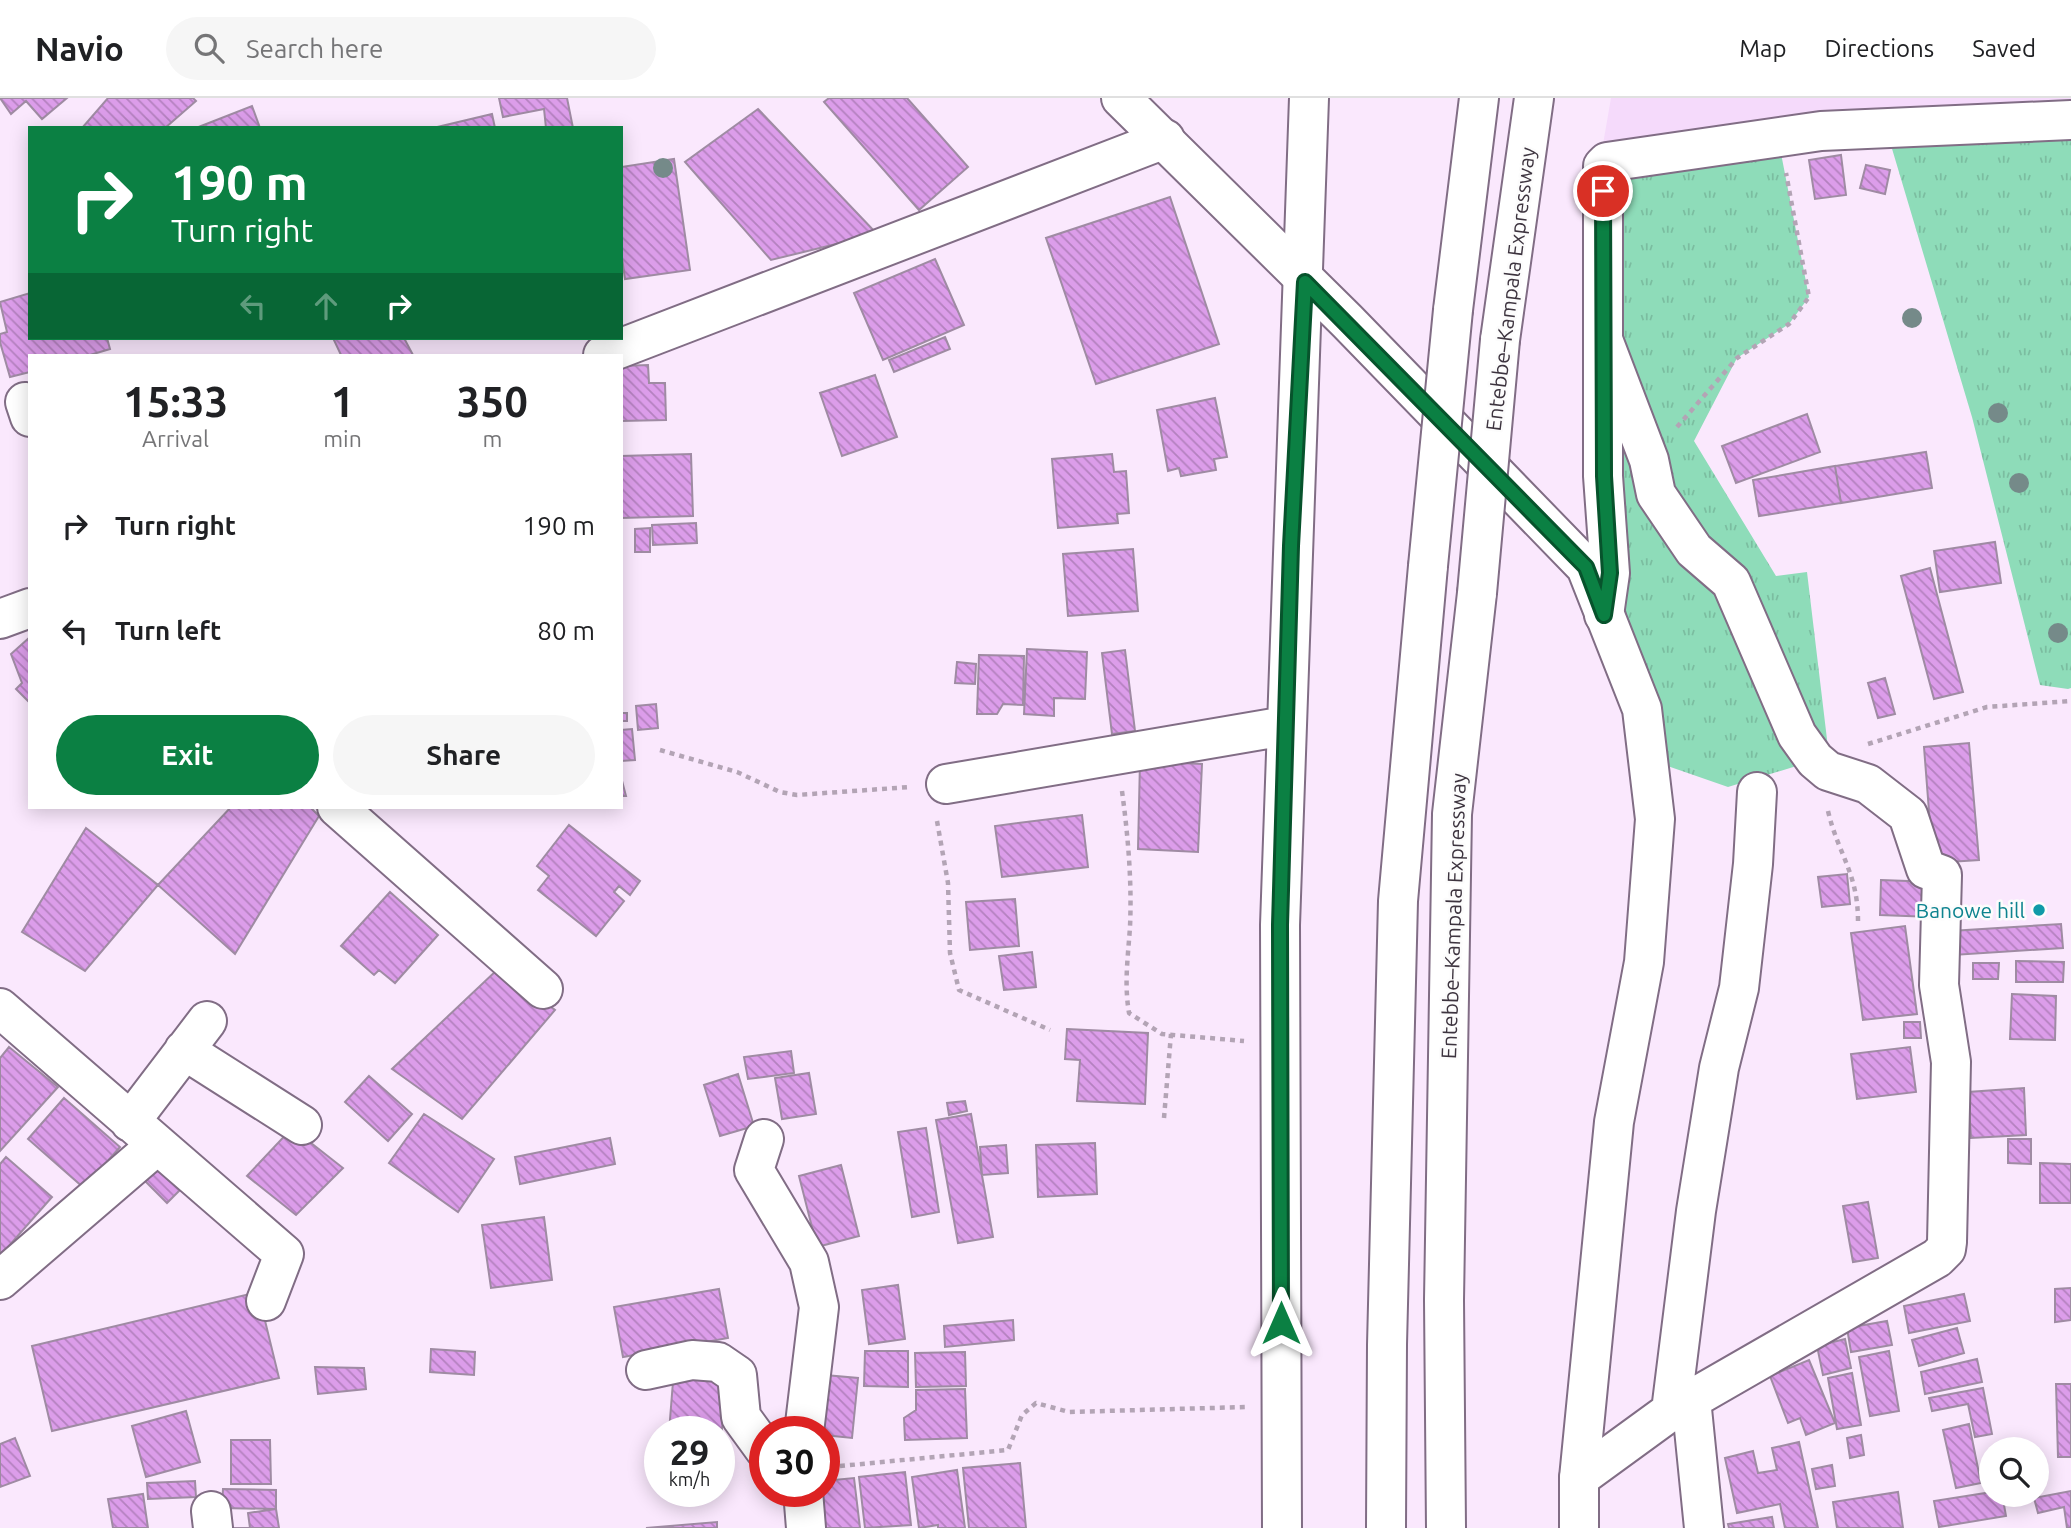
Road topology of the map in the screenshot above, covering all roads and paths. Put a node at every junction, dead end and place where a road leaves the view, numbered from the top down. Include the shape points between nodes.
1 (1121, 98) edge
2 (1309, 98) edge
3 (1479, 98) edge
4 (1534, 98) edge
5 (2071, 120) edge
6 (1779, 138) junction
7 (1165, 139) junction
8 (1305, 282) junction
9 (1604, 342) junction
10 (606, 354) edge
11 (1649, 460) junction
12 (28, 609) edge
13 (1604, 615) junction
14 (0, 619) edge
15 (2071, 701) edge
16 (1285, 726) junction
17 (660, 750) dead end
18 (1118, 755) junction
19 (1828, 771) junction
20 (938, 785) junction
21 (1757, 792) dead end
22 (339, 809) edge
23 (1858, 922) dead end
24 (543, 989) dead end
25 (0, 1008) edge
26 (207, 1021) dead end
27 (1050, 1030) dead end
28 (1171, 1034) junction
29 (1280, 1045) junction
30 (184, 1051) junction
31 (1164, 1118) dead end
32 (302, 1125) dead end
33 (144, 1133) junction
34 (764, 1139) dead end
35 (0, 1280) edge
36 (266, 1301) dead end
37 (646, 1370) dead end
38 (1681, 1405) junction
39 (1282, 1406) junction
40 (806, 1416) edge
41 (749, 1428) edge
42 (840, 1466) edge
43 (1578, 1478) junction
44 (1282, 1528) edge
45 (1386, 1528) edge
46 (1446, 1528) edge
47 (1579, 1528) edge
48 (1704, 1528) edge

1 - 7 main road
2 - 8 main road
3 - 45 main road, bridge via 1453,310 1398,901
4 - 46 main road, Entebbe–Kampala Expressway, bridge via 1500,340 1452,814 1444,1300
5 - 6 main road via 1821,131
6 - 9 main road via 1612,159 1603,166
6 - 11 path via 1809,297 1789,324 1737,358
7 - 8 main road
7 - 10 main road
8 - 13 main road via 1586,567
8 - 16 main road
9 - 11 main road
9 - 13 main road via 1610,573
11 - 19 main road via 1656,494 1694,550 1731,582 1797,735
12 - 14 main road
13 - 43 main road via 1642,709 1654,819 1644,962 1614,1122
15 - 19 path via 1987,708 1862,746
16 - 18 main road
16 - 29 main road
17 - 20 path via 797,795
18 - 20 main road
18 - 28 path via 1130,870 1124,985 1129,1013 1162,1034
19 - 23 path via 1823,789 1834,838 1858,894
19 - 38 main road via 1868,784 1908,815 1926,869 1942,875 1939,985 1951,1062 1946,1249
20 - 27 path via 950,953 958,990
21 - 38 main road via 1738,988 1719,1068 1696,1211
22 - 24 main road
25 - 33 main road
26 - 30 main road
28 - 29 path
28 - 31 path
29 - 39 main road
30 - 32 main road
30 - 33 main road
33 - 35 main road
33 - 36 main road via 284,1254
34 - 40 main road via 754,1170 809,1262 819,1307
37 - 41 main road via 692,1360 718,1362 737,1376 741,1417
38 - 43 main road
38 - 48 main road
39 - 42 path via 1069,1412 1036,1403 1022,1415 1008,1450
39 - 44 main road
43 - 47 main road

